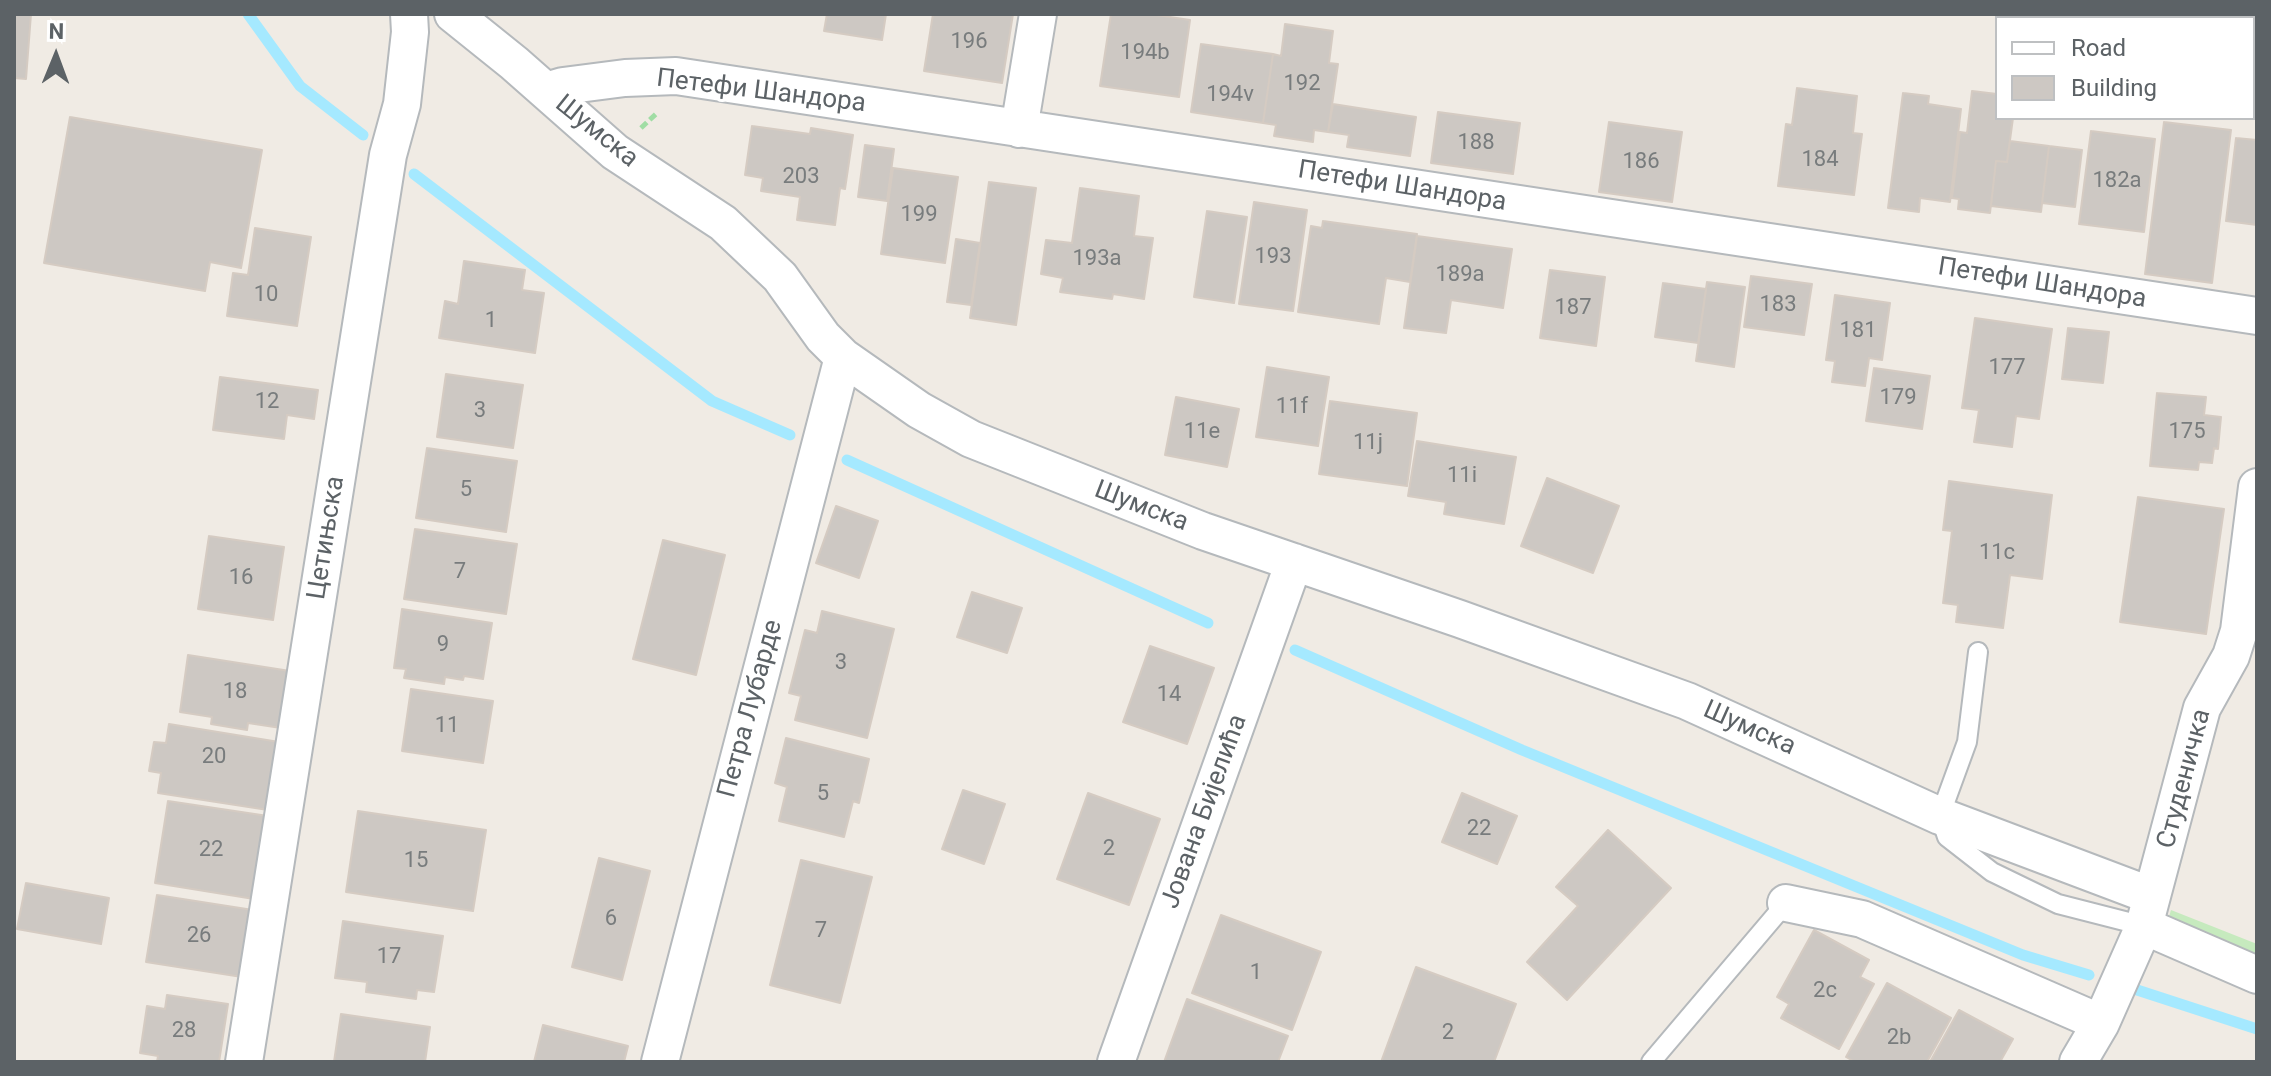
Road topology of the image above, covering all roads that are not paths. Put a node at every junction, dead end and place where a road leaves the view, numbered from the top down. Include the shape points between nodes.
1 (409, 14) edge
2 (453, 14) edge
3 (1038, 14) edge
4 (546, 91) junction
5 (1019, 129) junction
6 (2257, 316) edge
7 (843, 357) junction
8 (2257, 487) edge
9 (1294, 562) junction
10 (1978, 652) dead end
11 (2244, 661) edge
12 (1940, 816) junction
13 (1786, 903) joint
14 (2148, 911) junction
15 (2257, 975) edge
16 (2101, 1023) junction
17 (244, 1062) edge
18 (660, 1062) edge
19 (1116, 1062) edge
20 (1651, 1062) edge
21 (2078, 1062) edge

1 - 17 street, Цетињска via 402,104 388,155
2 - 4 street, Шумска
3 - 5 street
4 - 5 street, Петефи Шандора via 676,76
4 - 7 street, Шумска via 615,152 723,223 780,277
5 - 6 street, Петефи Шандора
7 - 9 street, Шумска via 971,439
7 - 18 street, Петра Лубарде
8 - 11 street, Студеничка via 2239,631
9 - 12 street, Шумска via 1687,701
9 - 19 street, Јована Бијелића
10 - 12 lane via 1967,742
11 - 14 street, Студеничка via 2202,708
12 - 14 street, Шумска
13 - 16 street via 1862,919
13 - 20 lane
14 - 15 street, Шумска
14 - 16 street, Студеничка
16 - 21 street, Студеничка

